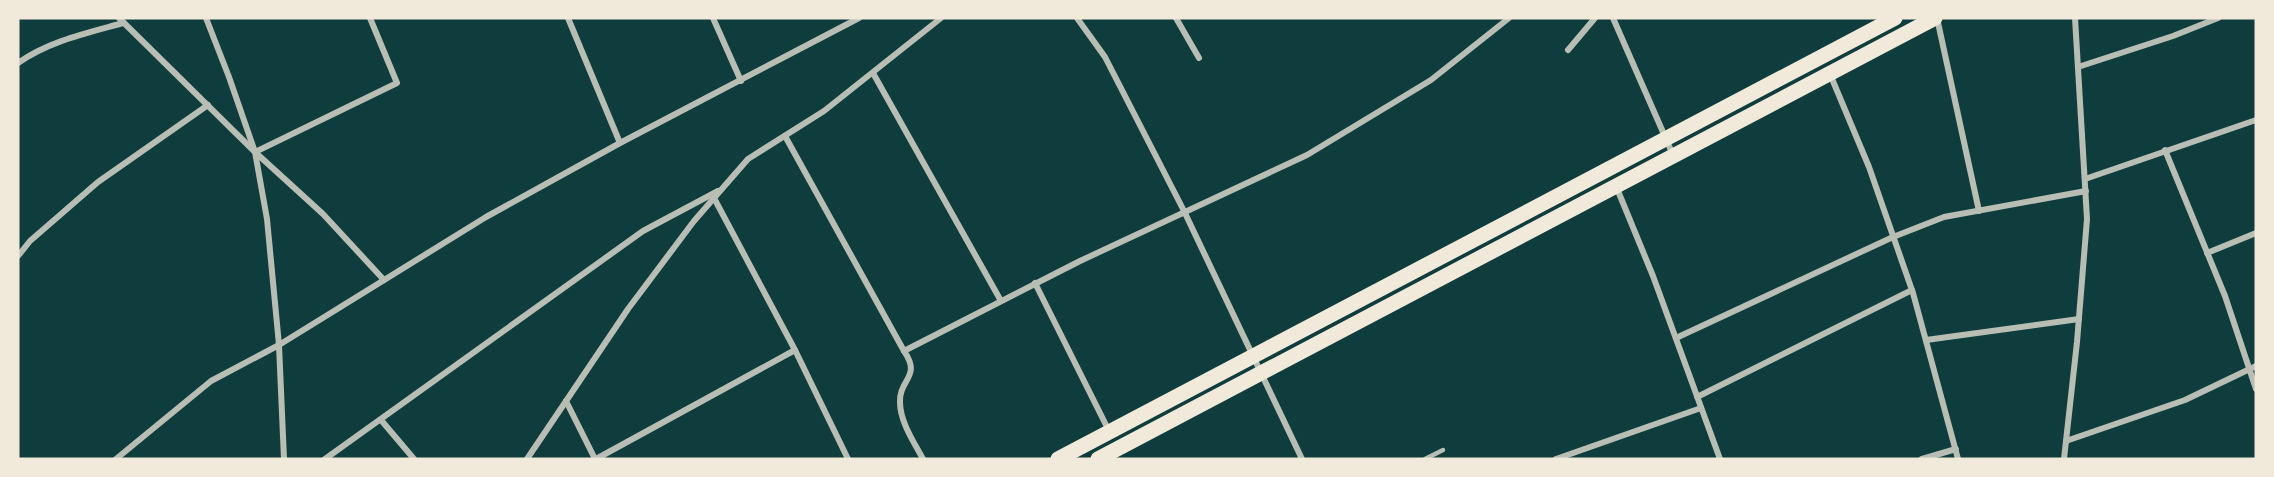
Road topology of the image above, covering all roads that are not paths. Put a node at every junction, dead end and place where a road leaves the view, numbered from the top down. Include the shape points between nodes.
1 (206, 18) edge
2 (370, 18) edge
3 (568, 18) edge
4 (713, 18) edge
5 (859, 18) edge
6 (941, 18) edge
7 (1077, 18) edge
8 (1176, 18) edge
9 (1509, 18) edge
10 (1595, 18) edge
11 (1613, 18) edge
12 (1936, 18) edge
13 (2075, 18) edge
14 (2218, 18) edge
15 (1886, 20) edge
16 (121, 21) edge
17 (1568, 50) dead end
18 (1198, 58) dead end
19 (18, 63) edge
20 (2078, 67) junction
21 (873, 73) junction
22 (1830, 73) junction
23 (741, 81) junction
24 (208, 105) junction
25 (2256, 120) edge
26 (784, 136) junction
27 (1666, 139) junction
28 (620, 143) junction
29 (2165, 150) junction
30 (255, 152) junction
31 (1673, 156) junction
32 (2085, 179) junction
33 (1616, 186) junction
34 (722, 189) junction
35 (2086, 191) junction
36 (714, 198) junction
37 (1184, 211) junction
38 (1979, 211) junction
39 (2256, 233) edge
40 (1893, 237) junction
41 (2207, 253) junction
42 (18, 256) edge
43 (384, 280) junction
44 (1035, 284) junction
45 (1912, 290) junction
46 (1001, 301) junction
47 (2079, 319) junction
48 (1676, 338) junction
49 (1926, 340) junction
50 (279, 345) junction
51 (795, 350) junction
52 (904, 351) junction
53 (1254, 356) junction
54 (2253, 367) edge
55 (1262, 372) junction
56 (2256, 389) edge
57 (1697, 397) junction
58 (566, 401) junction
59 (1701, 408) junction
60 (381, 420) junction
61 (1109, 432) junction
62 (2066, 441) junction
63 (1956, 449) junction
64 (1443, 450) dead end
65 (116, 459) edge
66 (284, 459) edge
67 (325, 459) edge
68 (414, 459) edge
69 (527, 459) edge
70 (595, 459) edge
71 (848, 459) edge
72 (923, 459) edge
73 (1058, 459) edge
74 (1098, 459) edge
75 (1302, 459) edge
76 (1425, 459) edge
77 (1556, 459) edge
78 (1720, 459) edge
79 (1923, 459) edge
80 (1958, 459) edge
81 (2064, 459) edge

1 - 30 street
2 - 30 street via 397,83
3 - 28 street
4 - 23 street
5 - 23 street
6 - 21 street
7 - 37 street via 1105,57
8 - 18 street
9 - 37 street via 1431,80 1307,155
10 - 17 street
11 - 27 street
12 - 22 main road
12 - 38 street
13 - 20 street
14 - 20 street
15 - 27 main road
16 - 19 street via 34,52
16 - 24 street
20 - 32 street
21 - 26 street
21 - 46 street
22 - 31 main road
22 - 40 street
23 - 28 street
24 - 30 street
24 - 42 street via 98,182
25 - 29 street
26 - 34 street via 748,159
26 - 52 street
27 - 31 street
27 - 53 main road
28 - 43 street via 486,217
29 - 32 street
29 - 41 street
30 - 43 street via 323,214
30 - 50 street via 267,219
31 - 33 main road
32 - 35 street
33 - 48 street
33 - 55 main road
34 - 36 street
34 - 60 street via 643,231
35 - 38 street
35 - 47 street
36 - 51 street
36 - 58 street via 628,309
37 - 44 street
37 - 53 street
38 - 40 street via 1944,217
39 - 41 street
40 - 45 street
40 - 48 street
41 - 54 street
43 - 50 street
44 - 46 street
44 - 61 street
45 - 49 street
45 - 57 street
46 - 52 street
47 - 49 street
47 - 62 street
48 - 57 street
49 - 63 street
50 - 65 street via 211,381
50 - 66 street
51 - 70 street
51 - 71 street
52 - 72 street via 911,361 911,374 900,394 900,403
53 - 55 street
53 - 61 main road
54 - 56 street
54 - 62 street via 2185,400
55 - 74 main road
55 - 75 street
57 - 59 street
58 - 69 street
58 - 70 street
59 - 77 street
59 - 78 street
60 - 67 street
60 - 68 street
61 - 73 main road
62 - 81 street
63 - 79 street
63 - 80 street
64 - 76 lane

